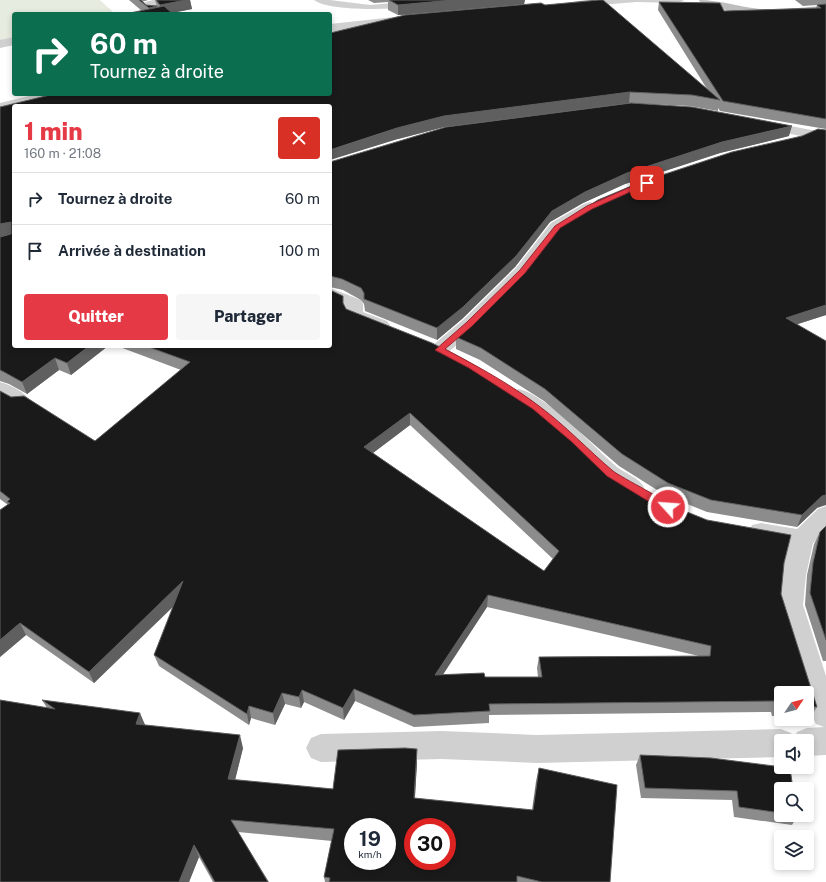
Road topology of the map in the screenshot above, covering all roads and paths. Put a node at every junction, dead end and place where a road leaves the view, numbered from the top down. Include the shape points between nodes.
1 (168, 0) edge
2 (318, 0) edge
3 (423, 0) edge
4 (632, 0) edge
5 (639, 0) edge
6 (680, 0) edge
7 (704, 0) edge
8 (721, 0) edge
9 (739, 0) edge
10 (563, 5) edge
11 (390, 8) junction
12 (826, 9) edge
13 (153, 12) edge
14 (775, 12) junction
15 (414, 18) edge
16 (399, 20) junction
17 (332, 28) edge
18 (12, 41) edge
19 (0, 44) edge
20 (45, 96) edge
21 (12, 104) edge
22 (12, 104) edge
23 (0, 107) edge
24 (748, 122) edge
25 (819, 135) edge
26 (779, 144) edge
27 (604, 201) edge
28 (332, 294) edge
29 (397, 332) edge
30 (418, 341) edge
31 (439, 350) junction
32 (459, 360) edge
33 (504, 387) edge
34 (0, 389) edge
35 (20, 402) edge
36 (650, 498) edge
37 (826, 515) edge
38 (741, 529) edge
39 (802, 539) junction
40 (826, 714) edge
41 (826, 741) edge
42 (814, 742) edge
43 (774, 743) edge
44 (321, 748) dead end

1 - 13 street via 146,5
2 - 11 lane via 364,8
3 - 11 lane
4 - 10 street
5 - 6 street
7 - 8 street
7 - 14 street via 745,11
9 - 14 street
11 - 16 lane
12 - 14 street
15 - 16 street
16 - 17 street
18 - 19 street
20 - 21 street
22 - 23 street
24 - 25 street
25 - 26 street
27 - 31 street via 557,227 522,272 470,324
28 - 29 street via 354,304 354,315
30 - 31 street
31 - 32 street
33 - 36 street via 576,440 610,473
34 - 35 street
37 - 39 street
38 - 39 street
39 - 40 street via 793,575 790,605
41 - 42 street
43 - 44 street via 537,749 442,745

